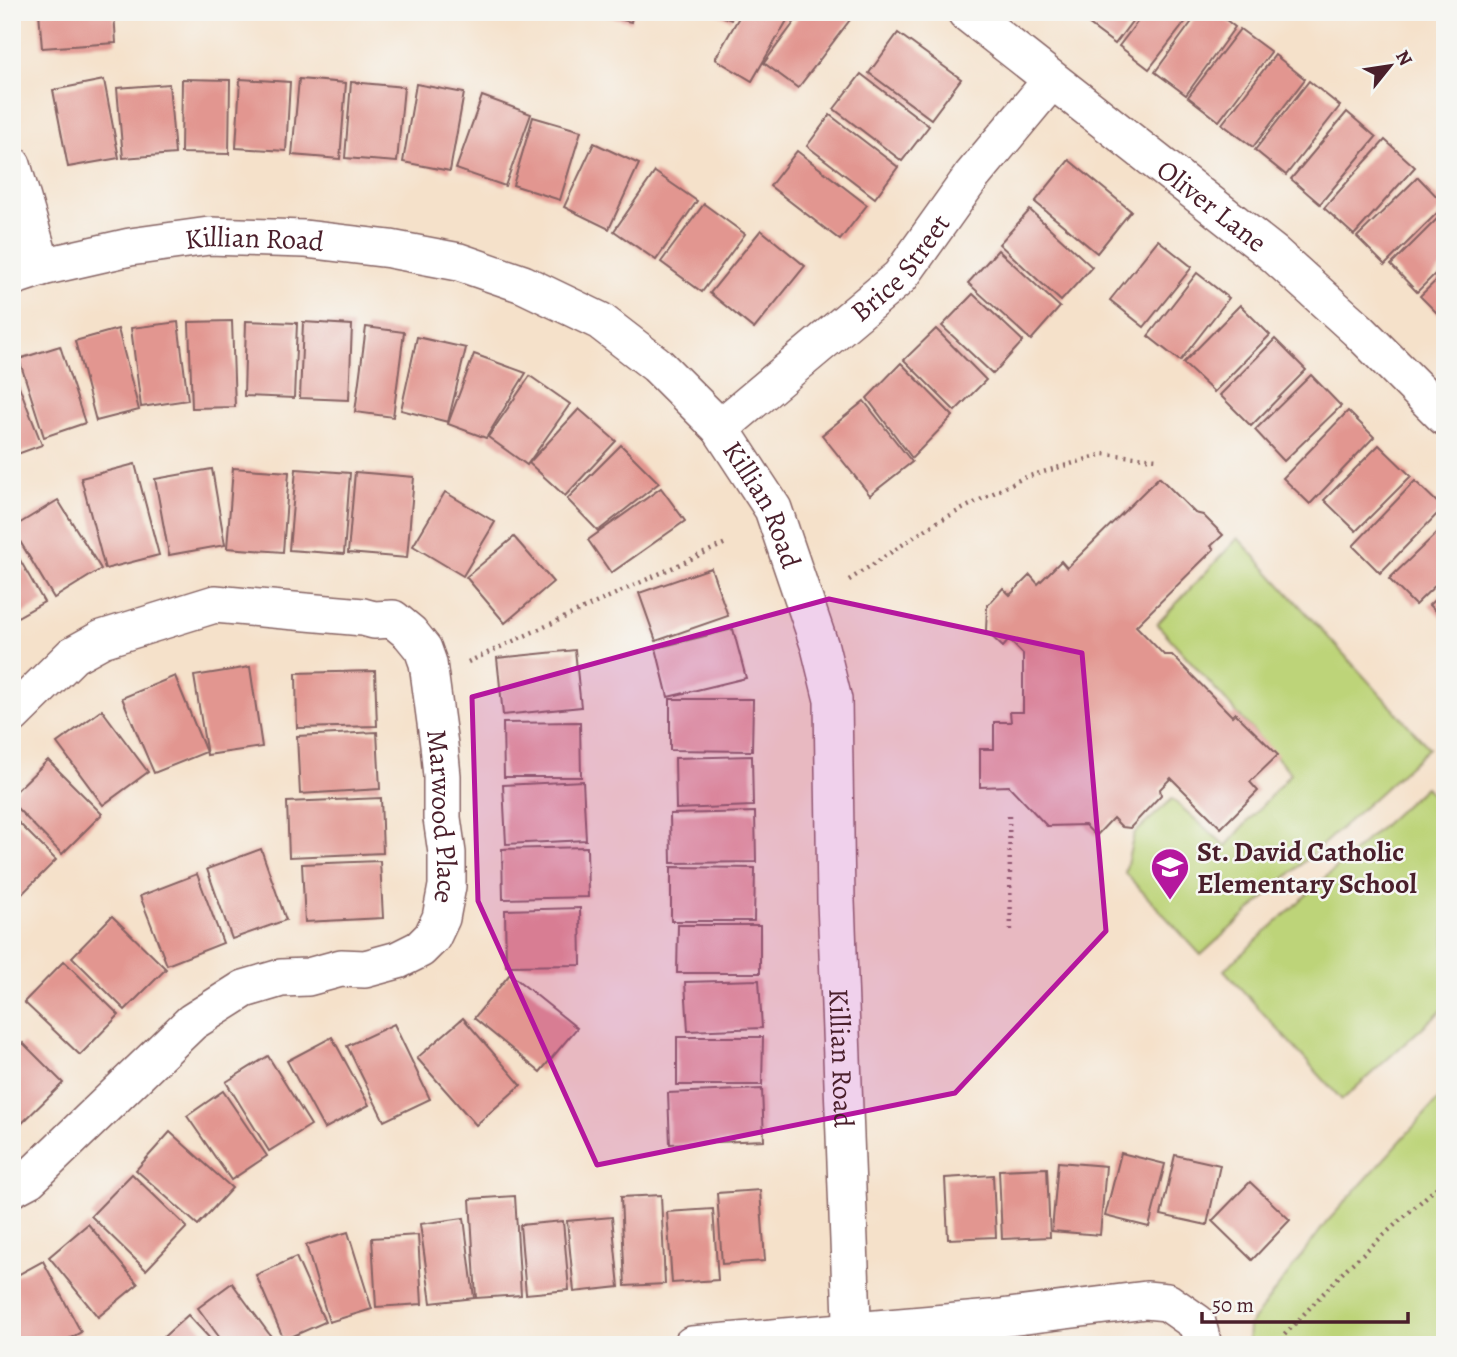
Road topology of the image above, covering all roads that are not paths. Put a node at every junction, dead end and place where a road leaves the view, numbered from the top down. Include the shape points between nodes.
1 (966, 12) edge
2 (1051, 81) junction
3 (12, 165) edge
4 (27, 272) edge
5 (1445, 417) edge
6 (720, 428) junction
7 (12, 715) edge
8 (12, 1188) edge
9 (853, 1338) edge
10 (692, 1345) edge
11 (1203, 1345) edge

1 - 2 street, Oliver Lane
2 - 5 street, Oliver Lane via 1274,254 1359,330
2 - 6 street, Brice Street via 972,176 900,277
3 - 4 street
4 - 6 street, Killian Road via 130,247 209,236 305,239 459,262 523,284 600,321 657,365
6 - 9 street, Killian Road via 773,509 834,700
7 - 8 street, Marwood Place via 74,655 93,644 215,604 393,619 424,649 428,663 441,765 447,886 441,918 432,937 420,948 365,969 341,968 244,989 192,1023 29,1179
9 - 10 street
9 - 11 street via 1146,1300 1167,1302 1197,1323

